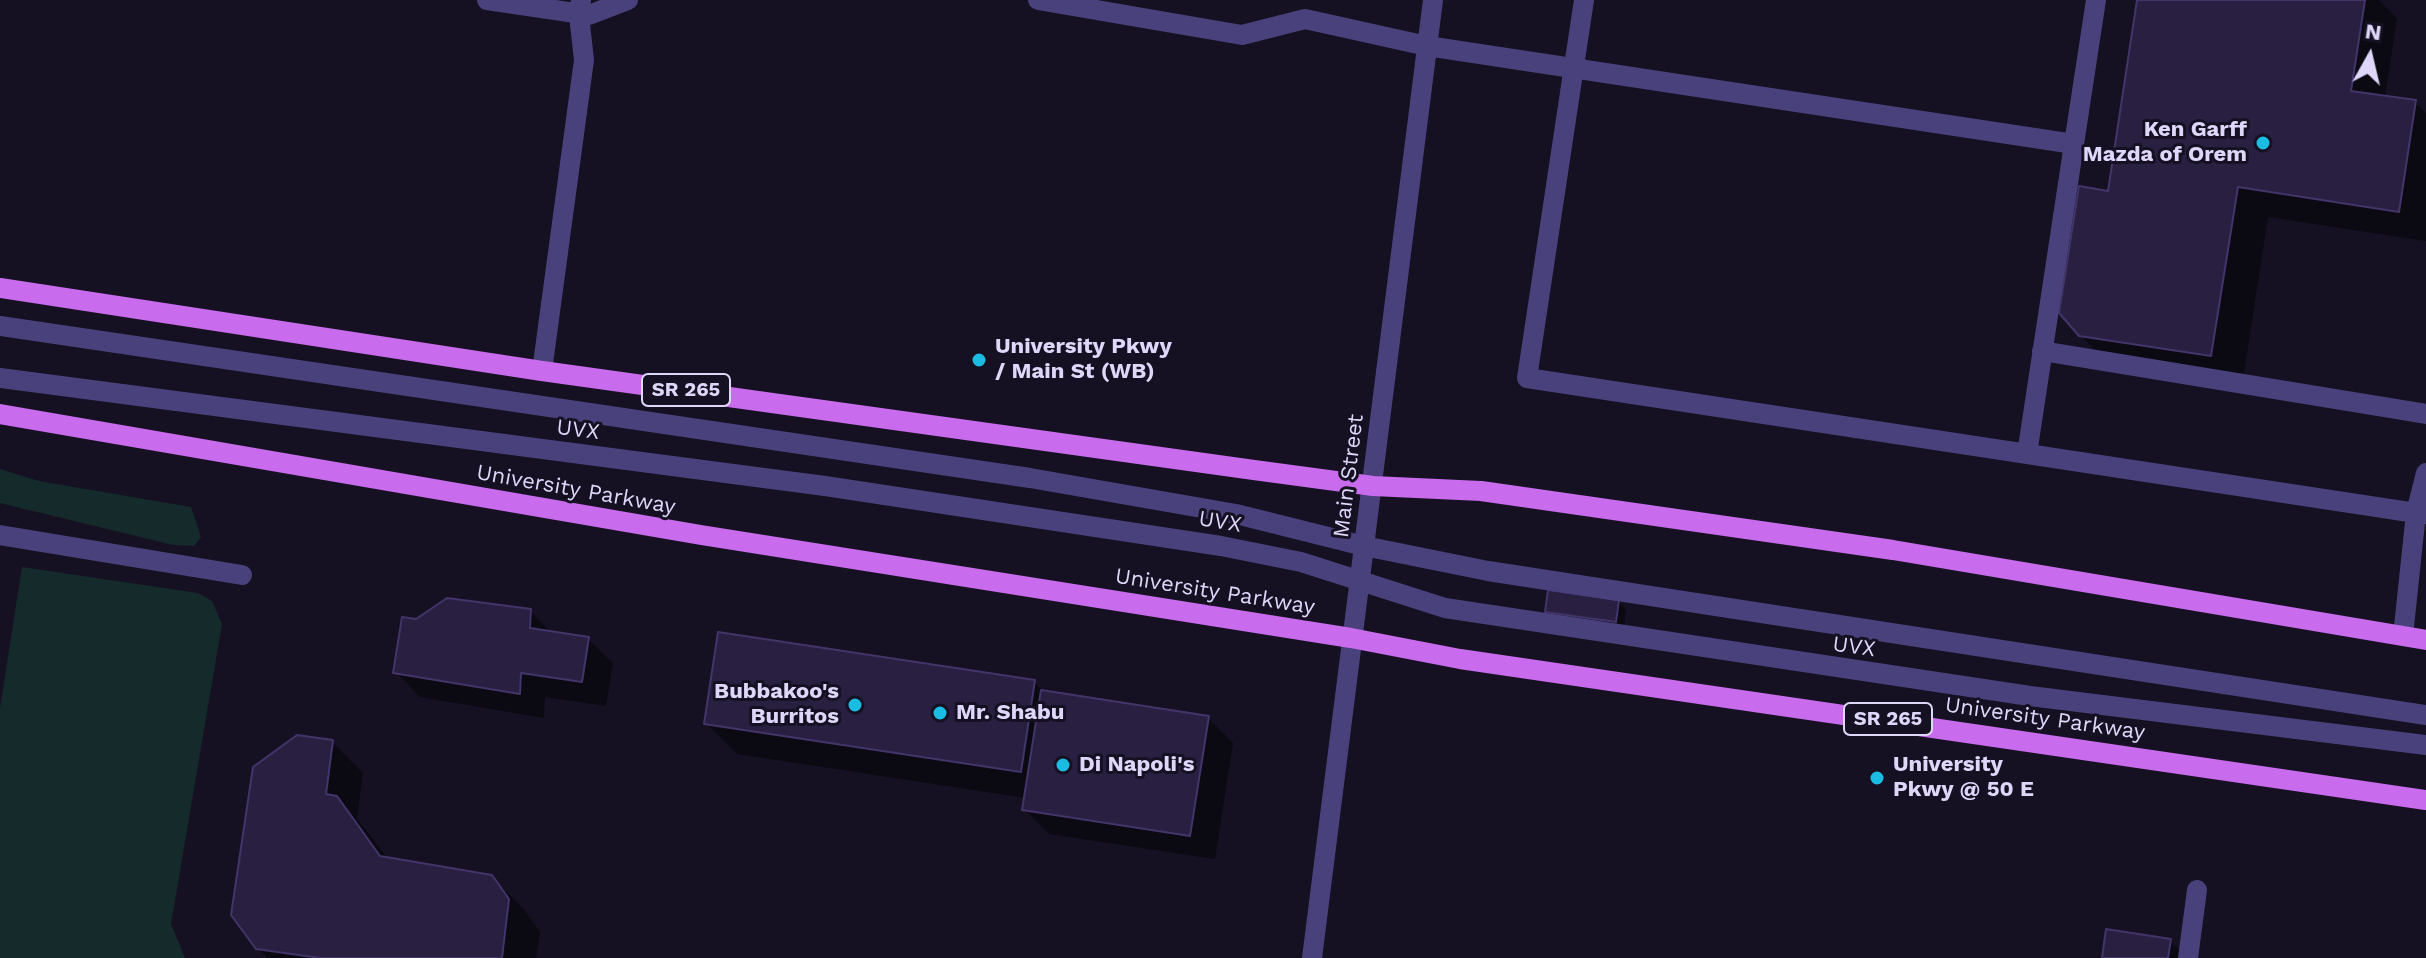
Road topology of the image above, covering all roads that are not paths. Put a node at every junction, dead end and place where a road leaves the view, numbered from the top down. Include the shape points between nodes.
1 (487, 0) edge
2 (628, 0) edge
3 (1038, 0) edge
4 (1433, 0) edge
5 (1584, 0) edge
6 (2096, 0) edge
7 (580, 7) edge
8 (1306, 9) edge
9 (1427, 46) junction
10 (1574, 68) junction
11 (2074, 144) junction
12 (0, 288) edge
13 (0, 326) edge
14 (2042, 351) junction
15 (542, 371) junction
16 (0, 378) edge
17 (0, 414) edge
18 (2426, 414) edge
19 (2027, 454) junction
20 (2426, 473) edge
21 (1373, 486) junction
22 (2421, 514) edge
23 (0, 535) edge
24 (1364, 546) junction
25 (242, 575) dead end
26 (1359, 581) junction
27 (2403, 636) junction
28 (1351, 638) junction
29 (2426, 640) edge
30 (2426, 715) edge
31 (2426, 745) edge
32 (2426, 800) edge
33 (2197, 890) dead end
34 (1312, 958) edge
35 (2188, 958) edge

1 - 7 street
2 - 7 street via 589,15
3 - 8 street via 1242,35
4 - 9 street, Main Street
5 - 10 street
6 - 11 street
7 - 15 street via 584,60
8 - 9 street
9 - 10 street
9 - 21 street, Main Street
10 - 11 street
10 - 19 street via 1527,378
11 - 14 street
12 - 15 main road, SR 265
13 - 24 street, UVX via 1016,476 1236,514
14 - 18 street
14 - 19 street
15 - 21 main road, SR 265
16 - 26 street, UVX via 871,493 1265,553
17 - 28 main road, University Parkway / SR 265 via 701,535
19 - 22 street
20 - 22 street
21 - 24 street, Main Street
21 - 27 main road, SR 265 via 1481,491 1893,550
22 - 27 street
23 - 25 street
24 - 26 street, Main Street
24 - 30 street, UVX via 1488,571
26 - 28 street, Main Street
26 - 31 street, UVX via 1445,608 1741,655
27 - 29 main road, SR 265
28 - 32 main road, University Parkway / SR 265 via 1460,659
28 - 34 street, Main Street
33 - 35 street

